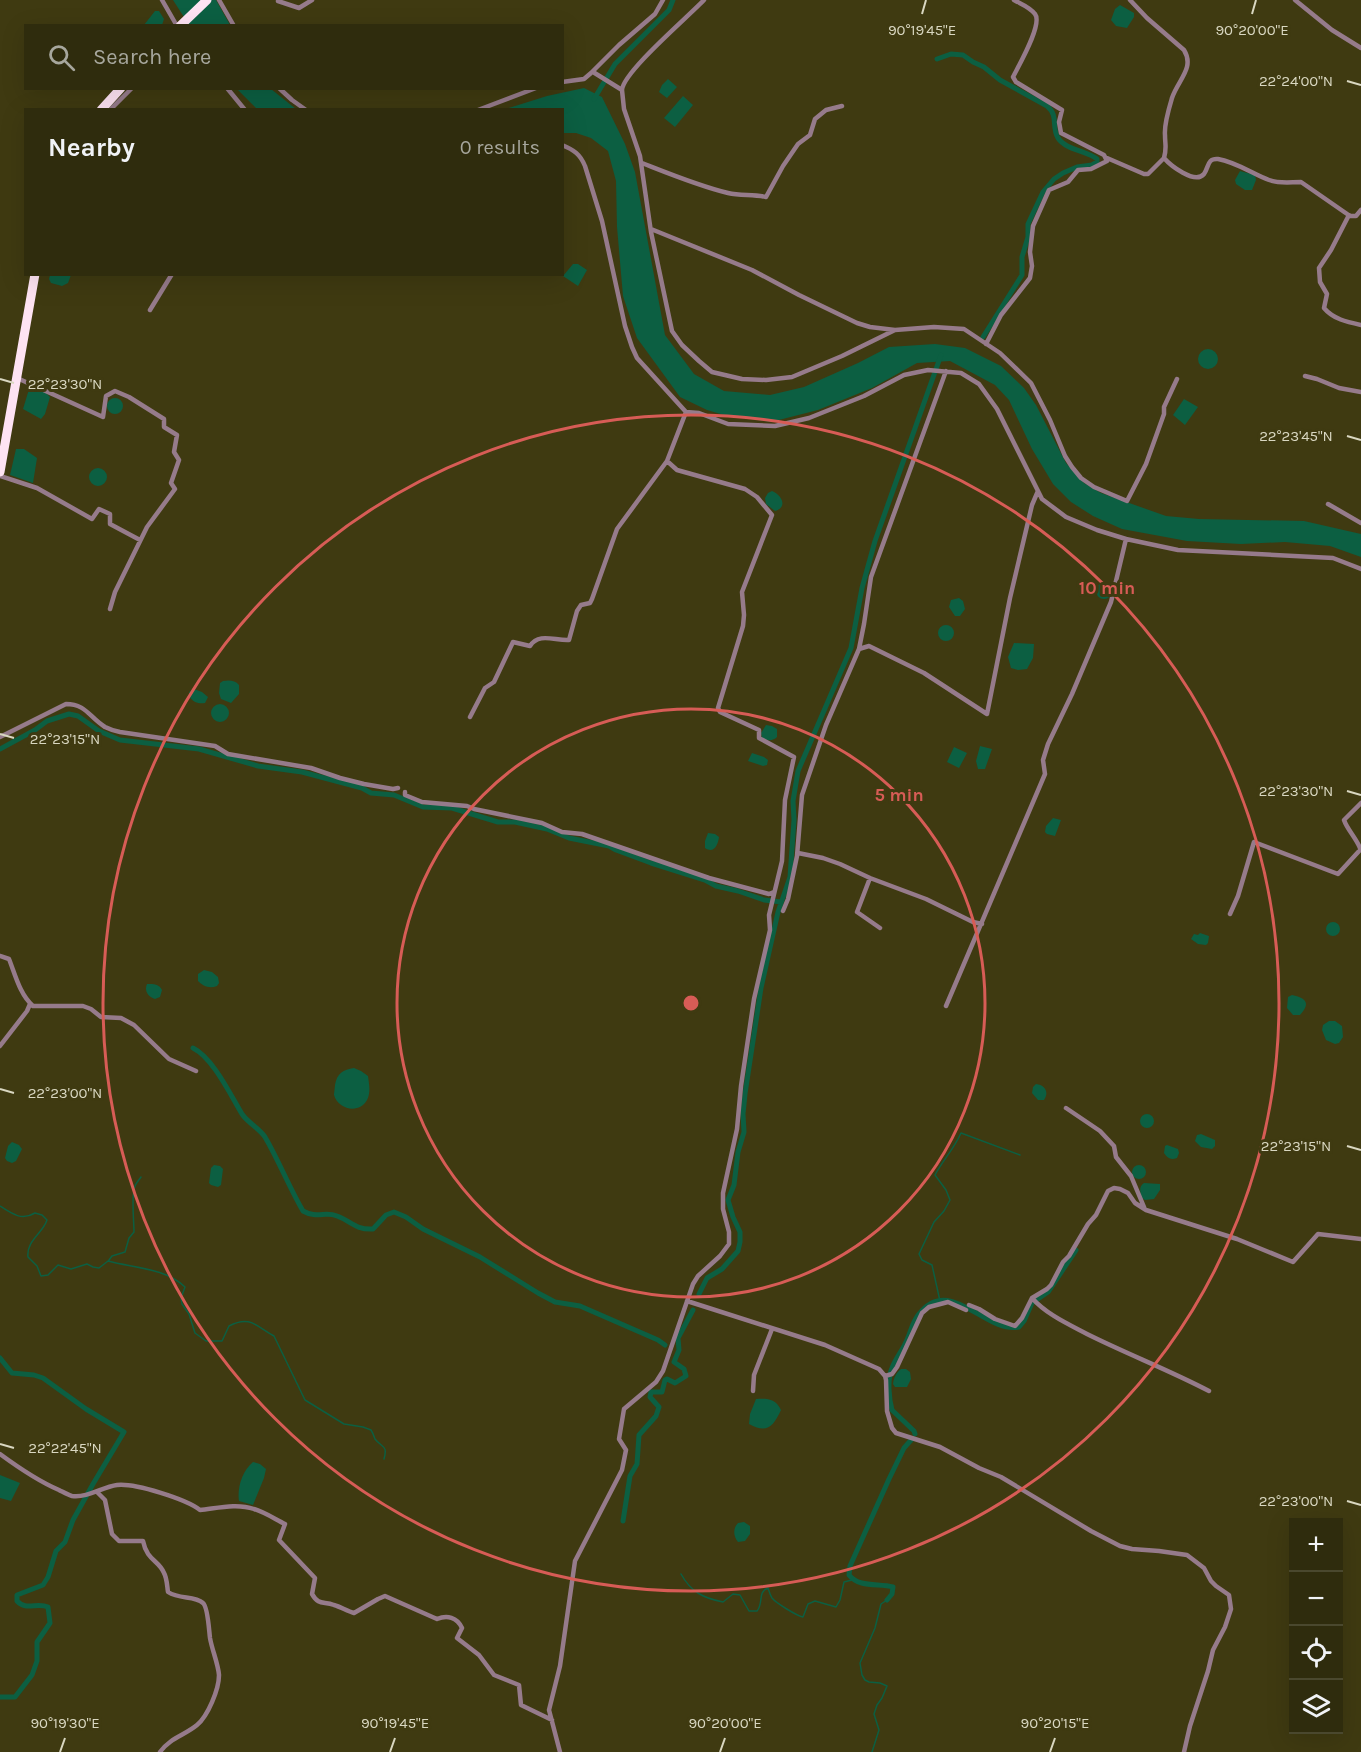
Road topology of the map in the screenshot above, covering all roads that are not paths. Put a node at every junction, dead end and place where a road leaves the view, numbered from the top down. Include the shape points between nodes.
1 (162, 0) edge
2 (207, 0) edge
3 (219, 0) edge
4 (312, 0) edge
5 (663, 0) edge
6 (704, 0) edge
7 (1014, 0) edge
8 (1130, 0) edge
9 (1295, 0) edge
10 (278, 2) dead end
11 (178, 24) edge
12 (181, 24) edge
13 (233, 24) edge
14 (1361, 48) edge
15 (593, 72) junction
16 (564, 82) edge
17 (119, 90) edge
18 (130, 90) edge
19 (228, 90) edge
20 (281, 90) edge
21 (531, 90) edge
22 (622, 90) junction
23 (842, 106) dead end
24 (103, 108) edge
25 (112, 108) edge
26 (243, 108) edge
27 (303, 108) edge
28 (483, 108) edge
29 (564, 146) edge
30 (1107, 158) junction
31 (1164, 158) junction
32 (642, 164) junction
33 (1361, 210) edge
34 (1349, 215) junction
35 (651, 229) junction
36 (35, 276) edge
37 (171, 276) edge
38 (150, 310) dead end
39 (1361, 325) edge
40 (895, 330) junction
41 (986, 344) junction
42 (946, 371) junction
43 (1305, 376) dead end
44 (17, 378) junction
45 (1177, 379) dead end
46 (1361, 392) edge
47 (686, 412) junction
48 (667, 461) junction
49 (0, 474) edge
50 (1038, 491) junction
51 (1328, 504) dead end
52 (1361, 523) edge
53 (1126, 539) junction
54 (140, 540) junction
55 (1361, 569) edge
56 (110, 609) dead end
57 (859, 649) junction
58 (470, 717) dead end
59 (0, 737) edge
60 (398, 788) dead end
61 (405, 792) dead end
62 (1361, 803) edge
63 (798, 853) junction
64 (870, 878) junction
65 (774, 892) junction
66 (783, 911) dead end
67 (1230, 914) dead end
68 (982, 924) junction
69 (880, 928) dead end
70 (0, 956) edge
71 (30, 1004) junction
72 (946, 1006) dead end
73 (0, 1046) edge
74 (196, 1071) dead end
75 (1066, 1108) dead end
76 (1146, 1209) junction
77 (1361, 1239) edge
78 (1032, 1298) junction
79 (687, 1300) junction
80 (772, 1329) junction
81 (885, 1376) junction
82 (753, 1391) dead end
83 (1209, 1391) dead end
84 (0, 1454) edge
85 (97, 1492) junction
86 (552, 1720) junction
87 (160, 1752) edge
88 (560, 1752) edge
89 (1184, 1752) edge

1 - 11 street
2 - 12 highway
3 - 13 street
4 - 10 street via 299,8
5 - 15 street via 655,14
6 - 22 street via 635,69
7 - 30 street via 1029,8 1038,19 1013,77 1062,110 1061,133
8 - 31 street via 1188,57 1189,64 1172,97
9 - 14 street
15 - 16 street via 584,80
15 - 22 street
17 - 24 highway
18 - 25 street
19 - 26 street
20 - 27 street
21 - 28 street
22 - 32 street via 624,109
23 - 32 street via 826,110 815,119 810,135 798,144 766,197 729,194
29 - 47 street via 576,151 585,166 634,353
30 - 31 street via 1144,174
30 - 41 street via 1100,166 1078,170 1068,183 1049,190 1033,226 1030,278 1001,315
31 - 34 street via 1191,176 1200,177 1212,159 1219,159 1271,181 1301,182
32 - 35 street
33 - 34 street via 1354,217
34 - 39 street via 1320,264 1320,282 1327,294 1327,312
35 - 40 street via 752,270 857,323
35 - 40 street via 672,331 712,372 742,379 792,377
36 - 44 highway
37 - 38 street
40 - 41 street via 964,329
41 - 45 street via 1031,383 1065,456 1081,478 1127,501 1146,464
42 - 47 street via 904,375 809,418 775,426 728,424
42 - 50 street via 961,373 979,384 997,409
42 - 57 street via 871,577
43 - 46 street
44 - 49 highway
44 - 54 street via 103,417 106,396 115,391 164,419 164,427 177,435 174,452 179,460 171,483 175,489
47 - 48 street
48 - 58 street via 617,529 592,599 577,611 569,640 541,638 530,646 513,642 494,682 485,688
48 - 65 street via 677,470 745,489 772,515 742,592 742,626 718,708 759,730 759,738 794,757 785,800 782,861
49 - 54 street via 37,488 92,519 99,509 110,514 110,524
50 - 53 street via 1066,518
50 - 57 street via 1010,598 987,714 924,673 869,646
51 - 52 street
53 - 55 street via 1178,550 1333,558
53 - 68 street via 1111,602 1048,744 1043,760 1045,774
54 - 56 street
57 - 63 street via 826,725 802,795
59 - 60 street via 57,708 74,704 105,727 120,732 215,746 228,754
61 - 65 street via 416,801 468,806 582,834 716,880
62 - 67 street via 1344,820 1360,850 1338,873 1254,842
63 - 64 street via 840,864
63 - 66 street
64 - 68 street
64 - 69 street via 857,912
65 - 79 street via 723,1193 729,1244 698,1276
68 - 72 street
70 - 71 street via 9,959
71 - 73 street
71 - 74 street via 83,1006 101,1017 121,1018 134,1025 169,1059
75 - 76 street via 1100,1131 1114,1146 1116,1157 1131,1176
76 - 77 street via 1293,1262 1318,1234
76 - 78 street via 1120,1189 1108,1191 1051,1285
78 - 81 street via 1016,1326 980,1309 948,1302 936,1304 922,1313 892,1374
78 - 83 street via 1069,1325
79 - 80 street
79 - 86 street via 663,1371 624,1409 619,1439 626,1450 622,1470 575,1561 562,1656 549,1710
80 - 81 street via 825,1345 868,1363
80 - 82 street via 754,1375
81 - 89 street via 887,1411 891,1428 896,1432 940,1447 1001,1477 1120,1546 1187,1555 1229,1595 1231,1609 1213,1650
84 - 85 street via 41,1482 71,1496
85 - 86 street via 116,1485 134,1486 200,1510 252,1508 285,1524 279,1540 315,1578 312,1594 316,1601 354,1613 385,1596 436,1619 458,1621 462,1628 457,1638 479,1654 494,1675 519,1685 521,1705
85 - 87 street via 105,1500 112,1534 119,1540 143,1541 150,1558 164,1571 168,1592 175,1597 195,1599 206,1609 219,1675 214,1695 197,1725
86 - 88 street

